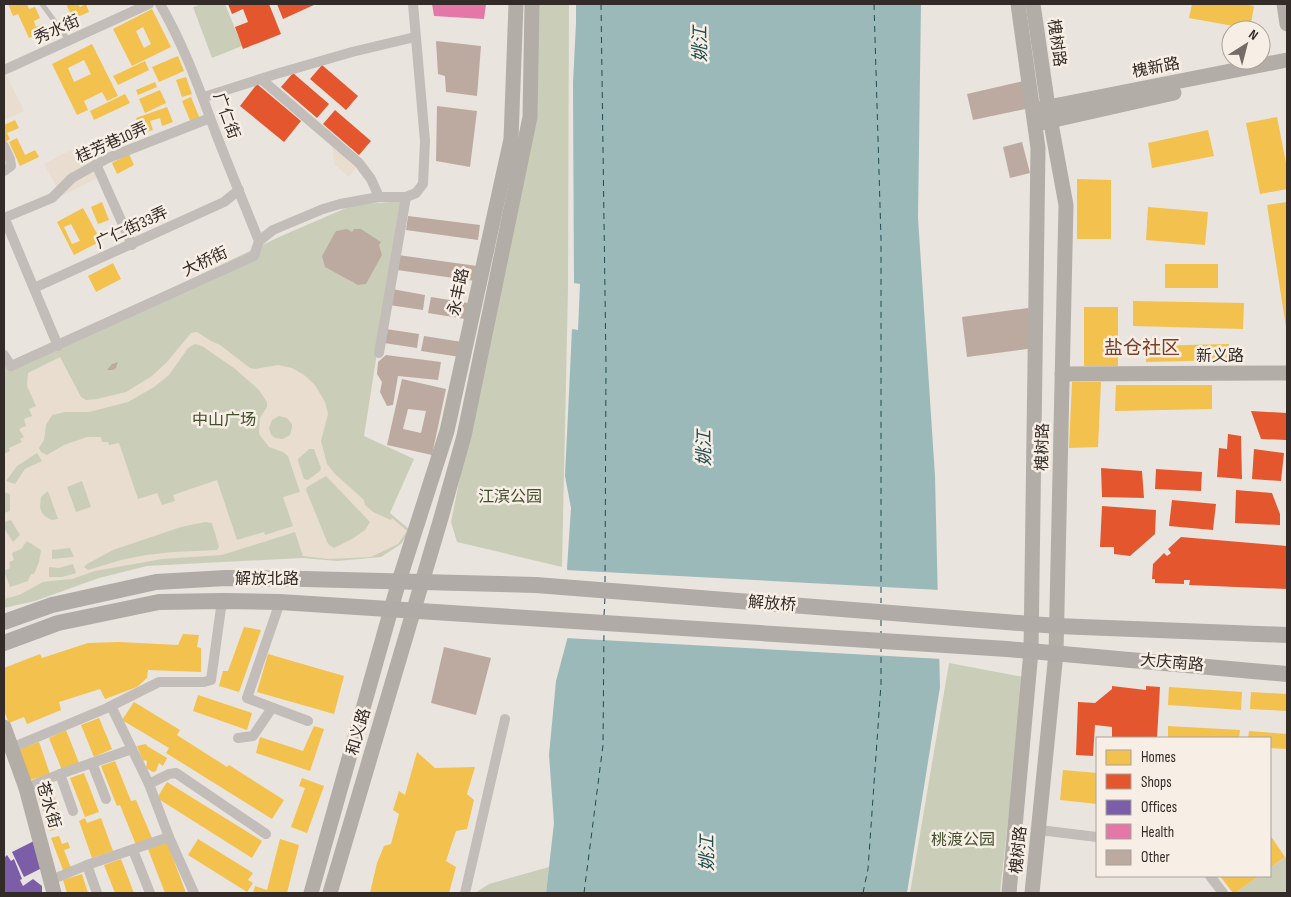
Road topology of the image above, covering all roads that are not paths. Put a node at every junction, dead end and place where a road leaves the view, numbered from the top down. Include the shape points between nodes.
1 (42, 4) edge
2 (149, 4) edge
3 (160, 4) edge
4 (413, 4) edge
5 (516, 4) edge
6 (532, 4) edge
7 (1018, 4) edge
8 (1033, 4) edge
9 (1284, 4) edge
10 (1287, 24) edge
11 (415, 37) junction
12 (69, 42) junction
13 (1287, 60) edge
14 (1287, 68) edge
15 (4, 70) edge
16 (261, 78) junction
17 (204, 97) junction
18 (1049, 114) junction
19 (210, 118) junction
20 (1033, 118) junction
21 (4, 146) edge
22 (96, 164) junction
23 (4, 171) edge
24 (239, 190) junction
25 (379, 197) junction
26 (406, 197) junction
27 (4, 218) edge
28 (259, 241) junction
29 (132, 245) junction
30 (34, 288) junction
31 (58, 346) junction
32 (379, 353) dead end
33 (4, 355) edge
34 (1287, 373) edge
35 (1062, 374) junction
36 (399, 581) junction
37 (422, 582) junction
38 (536, 585) joint
39 (222, 601) junction
40 (280, 602) junction
41 (391, 609) junction
42 (413, 610) junction
43 (535, 617) joint
44 (4, 622) edge
45 (1031, 624) junction
46 (1057, 626) junction
47 (1287, 635) edge
48 (4, 643) edge
49 (1031, 651) junction
50 (1056, 653) junction
51 (1287, 674) edge
52 (111, 706) junction
53 (272, 708) junction
54 (505, 719) dead end
55 (308, 721) dead end
56 (4, 727) edge
57 (238, 738) dead end
58 (11, 748) junction
59 (132, 749) junction
60 (92, 763) junction
61 (60, 774) junction
62 (149, 784) junction
63 (26, 788) junction
64 (106, 798) dead end
65 (73, 811) dead end
66 (1039, 830) junction
67 (266, 834) dead end
68 (1096, 837) edge
69 (169, 838) junction
70 (133, 850) junction
71 (87, 865) junction
72 (1211, 877) edge
73 (53, 886) edge
74 (97, 893) edge
75 (150, 893) edge
76 (194, 893) edge
77 (311, 893) edge
78 (330, 893) edge
79 (465, 893) edge
80 (1009, 893) edge
81 (1032, 893) edge
82 (1223, 893) edge

1 - 12 lane
2 - 12 street, 秀水街
3 - 17 street, 广仁街 via 176,31
4 - 11 street
5 - 36 main road, 永丰路 via 511,139 447,431
6 - 37 main road, 永丰路 via 530,117 464,436
7 - 20 main road, 槐树路
8 - 18 main road, 槐树路
9 - 10 main road
11 - 16 street
11 - 26 street via 425,141 423,184 416,193
12 - 15 street, 秀水街
13 - 18 main road, 槐新路
14 - 18 main road, 槐新路
16 - 17 street
16 - 25 street via 359,163
17 - 19 street, 广仁街
18 - 20 main road, 槐新路
18 - 35 main road, 槐树路 via 1066,205
19 - 22 street, 桂芳巷10弄
19 - 24 street, 广仁街
20 - 45 main road, 槐树路 via 1038,148
21 - 23 street via 11,166
22 - 27 street, 桂芳巷10弄 via 72,178 52,198
22 - 29 street
24 - 28 street, 广仁街
24 - 29 street, 广仁街33弄 via 224,202
25 - 26 street, 大桥街
25 - 28 street, 大桥街 via 323,209 273,230
26 - 32 street
27 - 30 street
28 - 31 street, 大桥街 via 254,256
29 - 30 street, 广仁街33弄
30 - 31 street
31 - 33 street, 大桥街 via 11,366
34 - 35 main road, 新义路
35 - 46 main road, 槐树路
36 - 37 main road, 解放北路
36 - 41 main road, 和义路
36 - 44 main road, 解放北路 via 226,578 156,582 52,605
37 - 38 main road, 解放北路
37 - 42 main road, 和义路
38 - 45 main road, 解放桥
39 - 40 main road, 解放北路
39 - 48 main road, 解放北路 via 159,602 58,623
39 - 52 street via 211,680 159,682
40 - 41 main road, 解放北路
40 - 53 street via 247,698
41 - 42 main road, 解放北路
41 - 77 main road, 和义路
42 - 43 main road, 解放北路
42 - 78 main road, 和义路
43 - 49 main road, 解放桥
45 - 46 main road, 大庆南路
45 - 49 main road, 槐树路
46 - 47 main road, 大庆南路
46 - 50 main road, 槐树路
49 - 50 main road, 大庆南路
49 - 80 main road, 槐树路
50 - 51 main road, 大庆南路
50 - 66 main road, 槐树路
52 - 58 street
52 - 59 street
53 - 55 street
53 - 57 street via 253,736
54 - 79 street
56 - 58 main road, 苍水街
58 - 63 main road, 苍水街
59 - 60 street
59 - 62 street
60 - 61 street
60 - 64 street
61 - 63 street
61 - 65 street
62 - 67 street via 176,774
62 - 69 street
63 - 73 main road, 苍水街
66 - 68 street
66 - 81 main road, 槐树路
69 - 70 street
69 - 76 street
70 - 71 street
70 - 75 street
71 - 73 street
71 - 74 street
72 - 82 street

